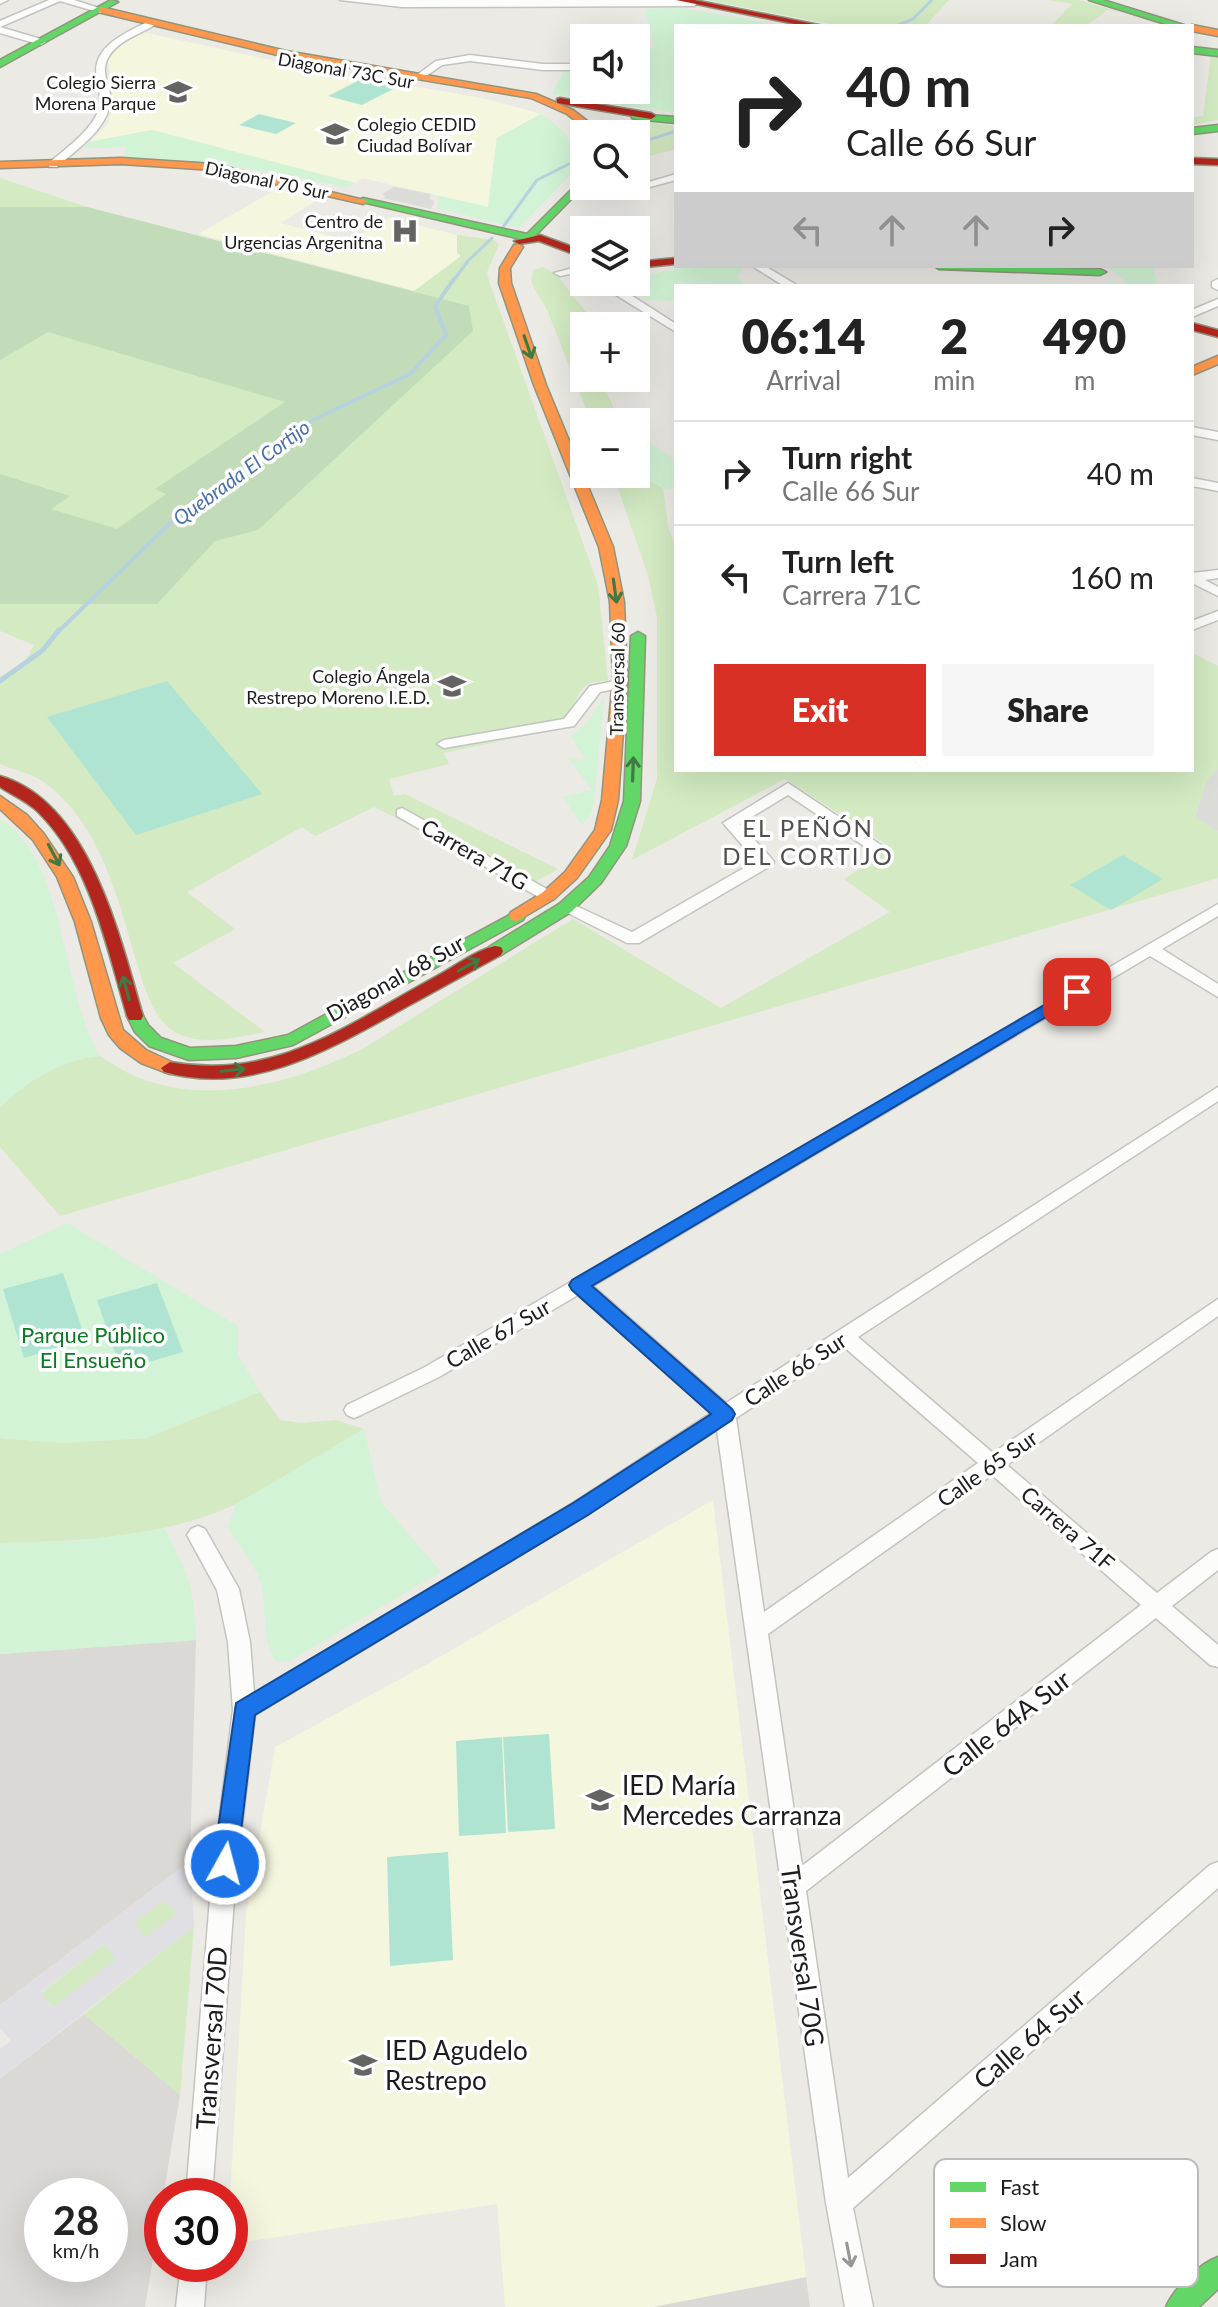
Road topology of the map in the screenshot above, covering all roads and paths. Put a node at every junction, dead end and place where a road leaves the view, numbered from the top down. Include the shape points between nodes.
1 (57, 0) edge
2 (64, 0) edge
3 (344, 0) edge
4 (1093, 0) edge
5 (687, 1) edge
6 (104, 8) edge
7 (0, 24) edge
8 (150, 24) junction
9 (808, 24) edge
10 (1175, 24) edge
11 (1194, 28) edge
12 (0, 30) edge
13 (1218, 33) edge
14 (41, 42) junction
15 (1194, 50) edge
16 (1218, 53) edge
17 (3, 60) edge
18 (570, 67) edge
19 (419, 77) junction
20 (543, 103) junction
21 (651, 116) junction
22 (571, 120) edge
23 (612, 120) edge
24 (674, 120) edge
25 (1218, 128) edge
26 (1194, 131) edge
27 (1194, 161) edge
28 (1218, 162) edge
29 (0, 165) edge
30 (53, 165) junction
31 (674, 178) edge
32 (650, 184) edge
33 (570, 198) edge
34 (580, 200) edge
35 (533, 244) junction
36 (570, 252) edge
37 (674, 261) edge
38 (650, 264) edge
39 (760, 268) edge
40 (1045, 268) edge
41 (1098, 269) edge
42 (570, 271) edge
43 (560, 273) dead end
44 (788, 284) edge
45 (1114, 284) edge
46 (625, 296) edge
47 (1218, 302) edge
48 (1194, 313) edge
49 (1194, 327) edge
50 (674, 328) edge
51 (1218, 334) edge
52 (1218, 360) edge
53 (1194, 373) edge
54 (1194, 375) edge
55 (1218, 381) edge
56 (570, 411) edge
57 (1194, 431) edge
58 (1218, 436) edge
59 (1194, 482) edge
60 (1218, 487) edge
61 (600, 488) edge
62 (1218, 574) edge
63 (1194, 578) edge
64 (1194, 579) edge
65 (1218, 592) edge
66 (1218, 615) edge
67 (1194, 627) edge
68 (620, 684) junction
69 (444, 744) dead end
70 (0, 781) edge
71 (0, 801) edge
72 (402, 813) dead end
73 (595, 843) joint
74 (619, 844) joint
75 (879, 849) dead end
76 (548, 896) junction
77 (566, 908) junction
78 (1218, 909) edge
79 (1151, 949) junction
80 (1218, 992) edge
81 (1218, 1093) edge
82 (579, 1285) junction
83 (1218, 1306) edge
84 (845, 1337) junction
85 (354, 1410) dead end
86 (725, 1414) junction
87 (993, 1464) junction
88 (198, 1535) dead end
89 (1218, 1558) edge
90 (1157, 1605) junction
91 (756, 1630) junction
92 (1218, 1658) edge
93 (244, 1710) junction
94 (1218, 1873) edge
95 (793, 1887) junction
96 (200, 2178) edge
97 (839, 2203) junction
98 (1218, 2270) edge
99 (192, 2282) edge
100 (190, 2307) edge
101 (859, 2307) edge
102 (1180, 2307) edge

1 - 7 street
2 - 6 street
3 - 5 street
4 - 10 street
5 - 9 street
6 - 8 street, Diagonal 73C Sur
6 - 14 street
8 - 19 street, Diagonal 73C Sur
8 - 20 street, Diagonal 73C Sur via 288,61
8 - 30 street via 104,56 102,111
11 - 13 street
12 - 14 street
14 - 17 street
15 - 16 street
18 - 19 street via 470,58 439,63
19 - 20 street, Diagonal 73C Sur via 515,92
20 - 21 street via 579,103
20 - 22 street, Diagonal 73C Sur
21 - 23 street, Diagonal 73C Sur
21 - 24 street, Diagonal 73C Sur
25 - 26 street
27 - 28 street
29 - 30 street, Diagonal 70 Sur
30 - 35 street, Diagonal 70 Sur via 121,161 214,167
31 - 32 street
33 - 35 street, Transversal 60
34 - 35 street, Transversal 60
35 - 36 street, Diagonal 70 Sur
35 - 56 street, Transversal 60 via 521,270 521,284
35 -> 68 street, Transversal 60 via 505,268 505,283 606,547 617,602
37 - 38 street
39 - 44 street
40 - 41 street
41 - 45 street
42 - 43 street
46 - 50 street
47 - 48 street
49 - 51 street
52 - 53 street
54 - 55 street
57 - 58 street
59 - 60 street
74 -> 61 street, Transversal 60 via 633,791 638,632 628,567
62 - 63 street
64 - 65 street
66 - 67 street
68 - 69 street via 595,689 569,723
68 - 73 street, Transversal 60 via 610,800
76 -> 70 street, Diagonal 68 Sur via 488,935 293,1039 209,1055 168,1049 148,1036 135,1017 78,852 43,808
71 -> 77 street, Diagonal 68 Sur via 28,820 55,852 115,1031 133,1052 156,1064 233,1071 294,1058
72 - 76 street, Carrera 71G
73 - 76 street, Diagonal 68 Sur
74 - 77 street, Diagonal 68 Sur
75 - 77 street via 788,788 731,823 766,862 633,939
78 - 79 street, Calle 67 Sur
79 - 80 street
79 - 82 street, Calle 67 Sur
81 - 84 street, Calle 66 Sur
82 - 85 street, Calle 67 Sur via 432,1372
82 - 86 street
83 - 87 street, Calle 65 Sur
84 - 86 street, Calle 66 Sur
84 - 87 street, Carrera 71F
86 - 91 street, Transversal 70G
86 - 93 street, Calle 66 Sur via 580,1509
87 - 90 street, Carrera 71F
87 - 91 street, Calle 65 Sur
88 - 93 street, Transversal 70D via 228,1589
89 - 90 street, Calle 64A Sur
90 - 92 street, Carrera 71F
90 - 95 street, Calle 64A Sur
91 - 95 street, Transversal 70G
93 - 96 street, Transversal 70D via 223,1886
94 - 97 street, Calle 64 Sur
95 - 97 street, Transversal 70G
97 -> 101 street, Transversal 70G
98 - 102 street
99 - 100 street

